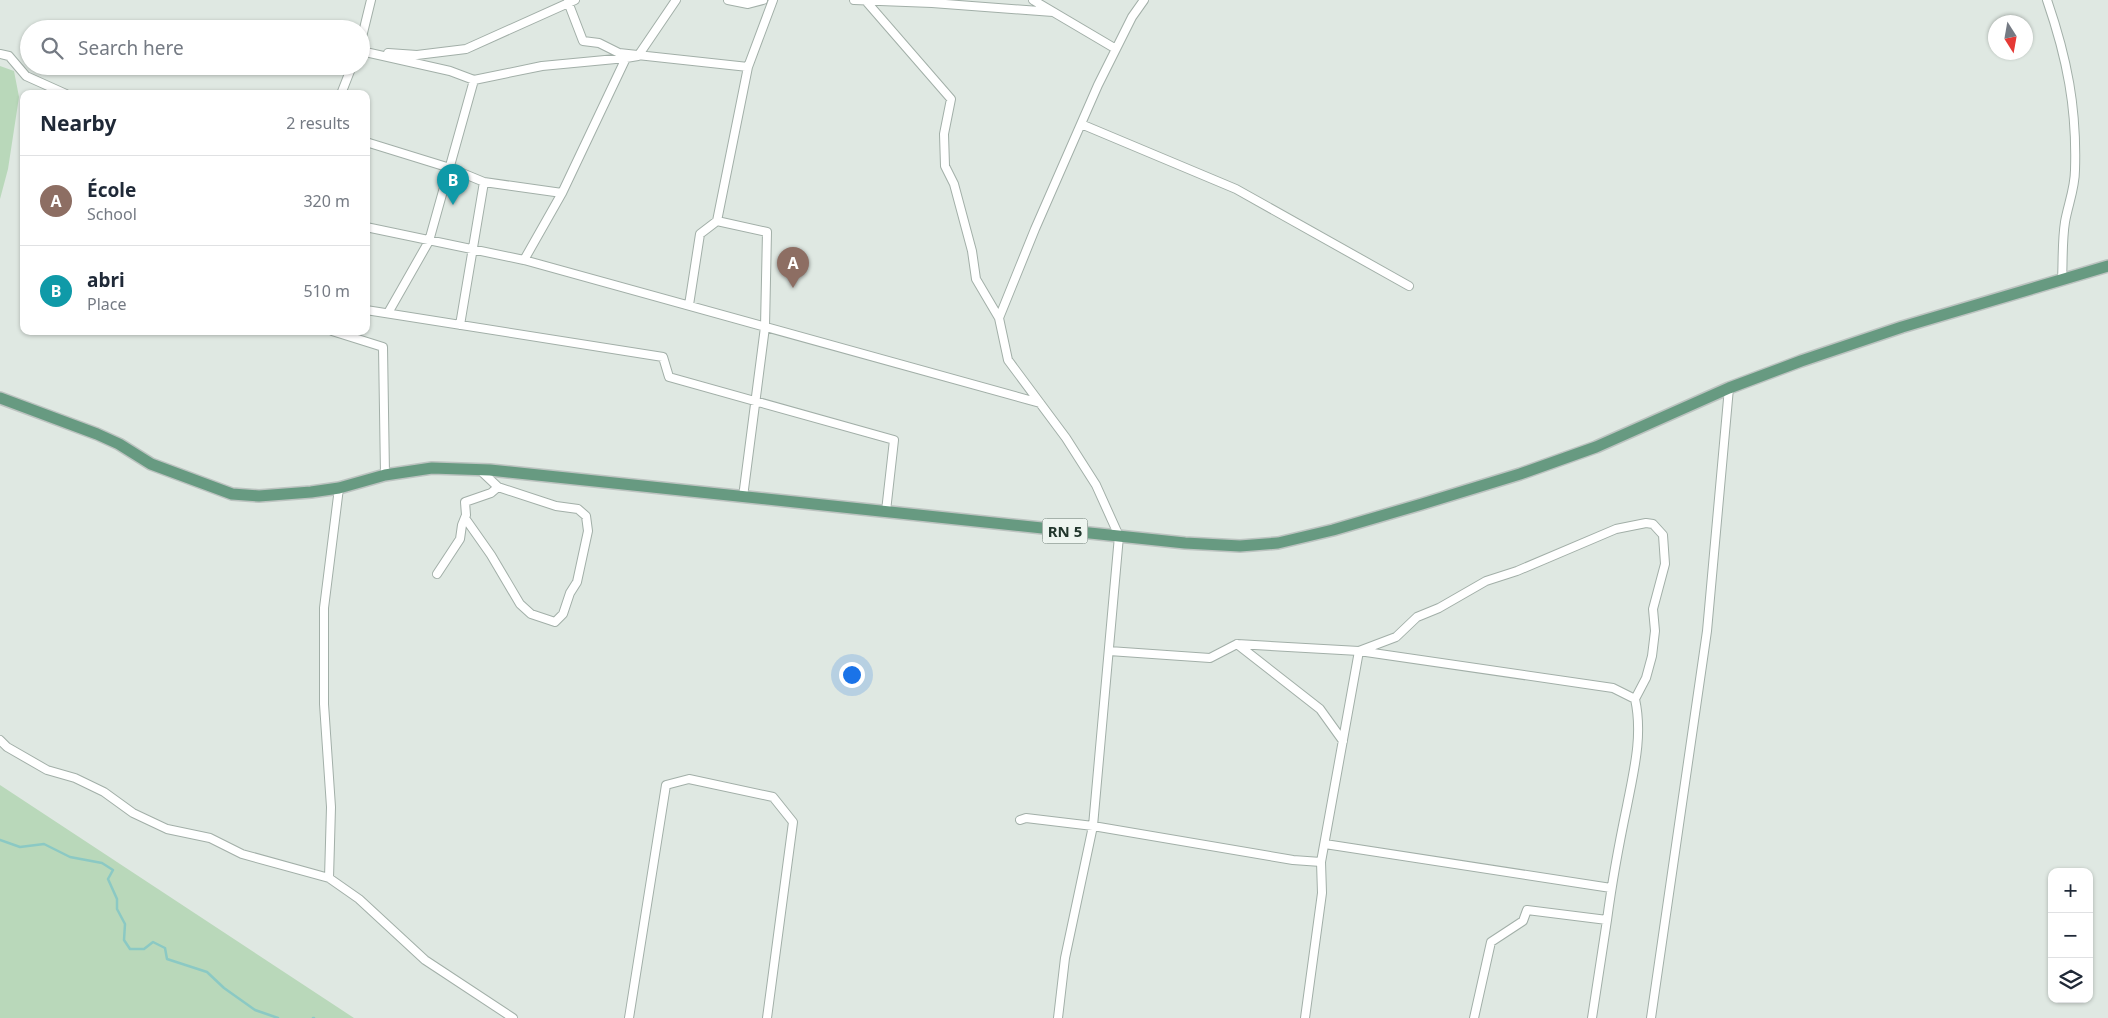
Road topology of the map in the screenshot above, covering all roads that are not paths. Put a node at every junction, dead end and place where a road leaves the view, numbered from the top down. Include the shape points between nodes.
1 (371, 0) edge
2 (676, 0) edge
3 (728, 0) edge
4 (763, 0) edge
5 (773, 0) edge
6 (854, 0) edge
7 (865, 0) edge
8 (1033, 0) edge
9 (1144, 0) edge
10 (2048, 0) edge
11 (572, 1) edge
12 (1053, 12) junction
13 (366, 20) edge
14 (1116, 49) junction
15 (370, 52) edge
16 (370, 53) edge
17 (0, 54) edge
18 (638, 56) junction
19 (626, 58) junction
20 (748, 66) junction
21 (20, 69) edge
22 (25, 75) edge
23 (348, 75) edge
24 (474, 80) junction
25 (57, 90) edge
26 (343, 90) edge
27 (1081, 124) junction
28 (370, 143) edge
29 (450, 168) junction
30 (484, 182) junction
31 (562, 193) junction
32 (717, 221) junction
33 (370, 229) edge
34 (428, 241) junction
35 (474, 250) junction
36 (524, 260) junction
37 (2108, 266) edge
38 (2062, 280) junction
39 (1410, 286) dead end
40 (689, 305) junction
41 (370, 311) edge
42 (388, 313) junction
43 (999, 318) junction
44 (460, 325) junction
45 (765, 327) junction
46 (345, 335) edge
47 (1729, 388) junction
48 (0, 398) edge
49 (755, 401) junction
50 (1040, 403) junction
51 (480, 470) junction
52 (385, 476) junction
53 (498, 487) junction
54 (339, 488) junction
55 (743, 497) junction
56 (886, 511) junction
57 (465, 518) junction
58 (1119, 536) junction
59 (437, 574) dead end
60 (1237, 644) junction
61 (1109, 650) junction
62 (1359, 652) junction
63 (1635, 699) junction
64 (0, 740) edge
65 (1343, 741) junction
66 (1020, 820) dead end
67 (1093, 826) junction
68 (1324, 844) junction
69 (1321, 862) junction
70 (329, 878) junction
71 (1611, 888) junction
72 (1607, 920) junction
73 (513, 1018) edge
74 (629, 1018) edge
75 (767, 1018) edge
76 (1058, 1018) edge
77 (1306, 1018) edge
78 (1474, 1018) edge
79 (1592, 1018) edge
80 (1651, 1018) edge

1 - 13 street
2 - 18 street
3 - 4 street via 748,4
5 - 20 street
6 - 7 street
7 - 12 street
7 - 43 street via 951,99 944,134 946,166 972,251 976,279
8 - 12 street
9 - 14 street
10 - 38 street via 2070,83 2074,115 2075,171 2065,223
11 - 15 street via 466,49 417,56
11 - 18 street via 583,41
12 - 14 street
14 - 27 street
16 - 24 street via 450,71
17 - 21 street via 9,56
18 - 19 street
18 - 20 street
19 - 24 street via 542,66
19 - 31 street
20 - 32 street
22 - 25 street
23 - 26 street
24 - 29 street
27 - 39 street via 1236,189
27 - 43 street
28 - 29 street
29 - 30 street
29 - 34 street
30 - 31 street
30 - 35 street
31 - 36 street
32 - 40 street via 700,234
32 - 45 street via 767,232
33 - 34 street
34 - 35 street
34 - 42 street
35 - 36 street
35 - 44 street
36 - 40 street
37 - 38 main road, RN 5
38 - 47 main road, RN 5 via 1874,336
40 - 45 street
41 - 42 street
42 - 44 street
43 - 50 street via 1008,360
44 - 49 street via 663,356 670,377
45 - 49 street
45 - 50 street
46 - 52 street via 383,347
47 - 58 main road, RN 5 via 1549,464 1333,530 1278,543 1240,546
47 - 80 street via 1707,631
48 - 54 main road, RN 5 via 97,434 151,464 220,491 259,496
49 - 55 street
49 - 56 street via 894,440
50 - 58 street via 1096,485
51 - 52 main road, RN 5 via 432,468
51 - 53 street
51 - 55 main road, RN 5
52 - 54 main road, RN 5
53 - 57 street via 465,502
53 - 57 street via 556,506 578,509 586,516 588,531 580,572 564,614 559,619 551,622 531,614 520,604
54 - 70 street via 324,608 325,712 331,806
55 - 56 main road, RN 5
56 - 58 main road, RN 5
57 - 59 street via 460,539
58 - 61 street
60 - 61 street via 1210,658
60 - 62 street
60 - 65 street via 1320,709
61 - 67 street
62 - 63 street via 1613,688
62 - 63 street via 1396,637 1417,617 1486,581 1616,528 1653,524 1663,535 1665,564 1653,609 1652,656 1646,678
62 - 65 street
63 - 71 street via 1640,720 1636,754
64 - 70 street via 47,770 75,778 104,792 133,813 167,829 210,838 242,854
65 - 68 street
66 - 67 street
67 - 69 street
67 - 76 street via 1065,958
68 - 69 street
68 - 71 street
69 - 77 street via 1322,893
70 - 73 street via 359,899 425,960
71 - 72 street
72 - 78 street via 1527,910 1523,920 1490,942
72 - 79 street
74 - 75 street via 666,785 689,779 773,797 793,822

